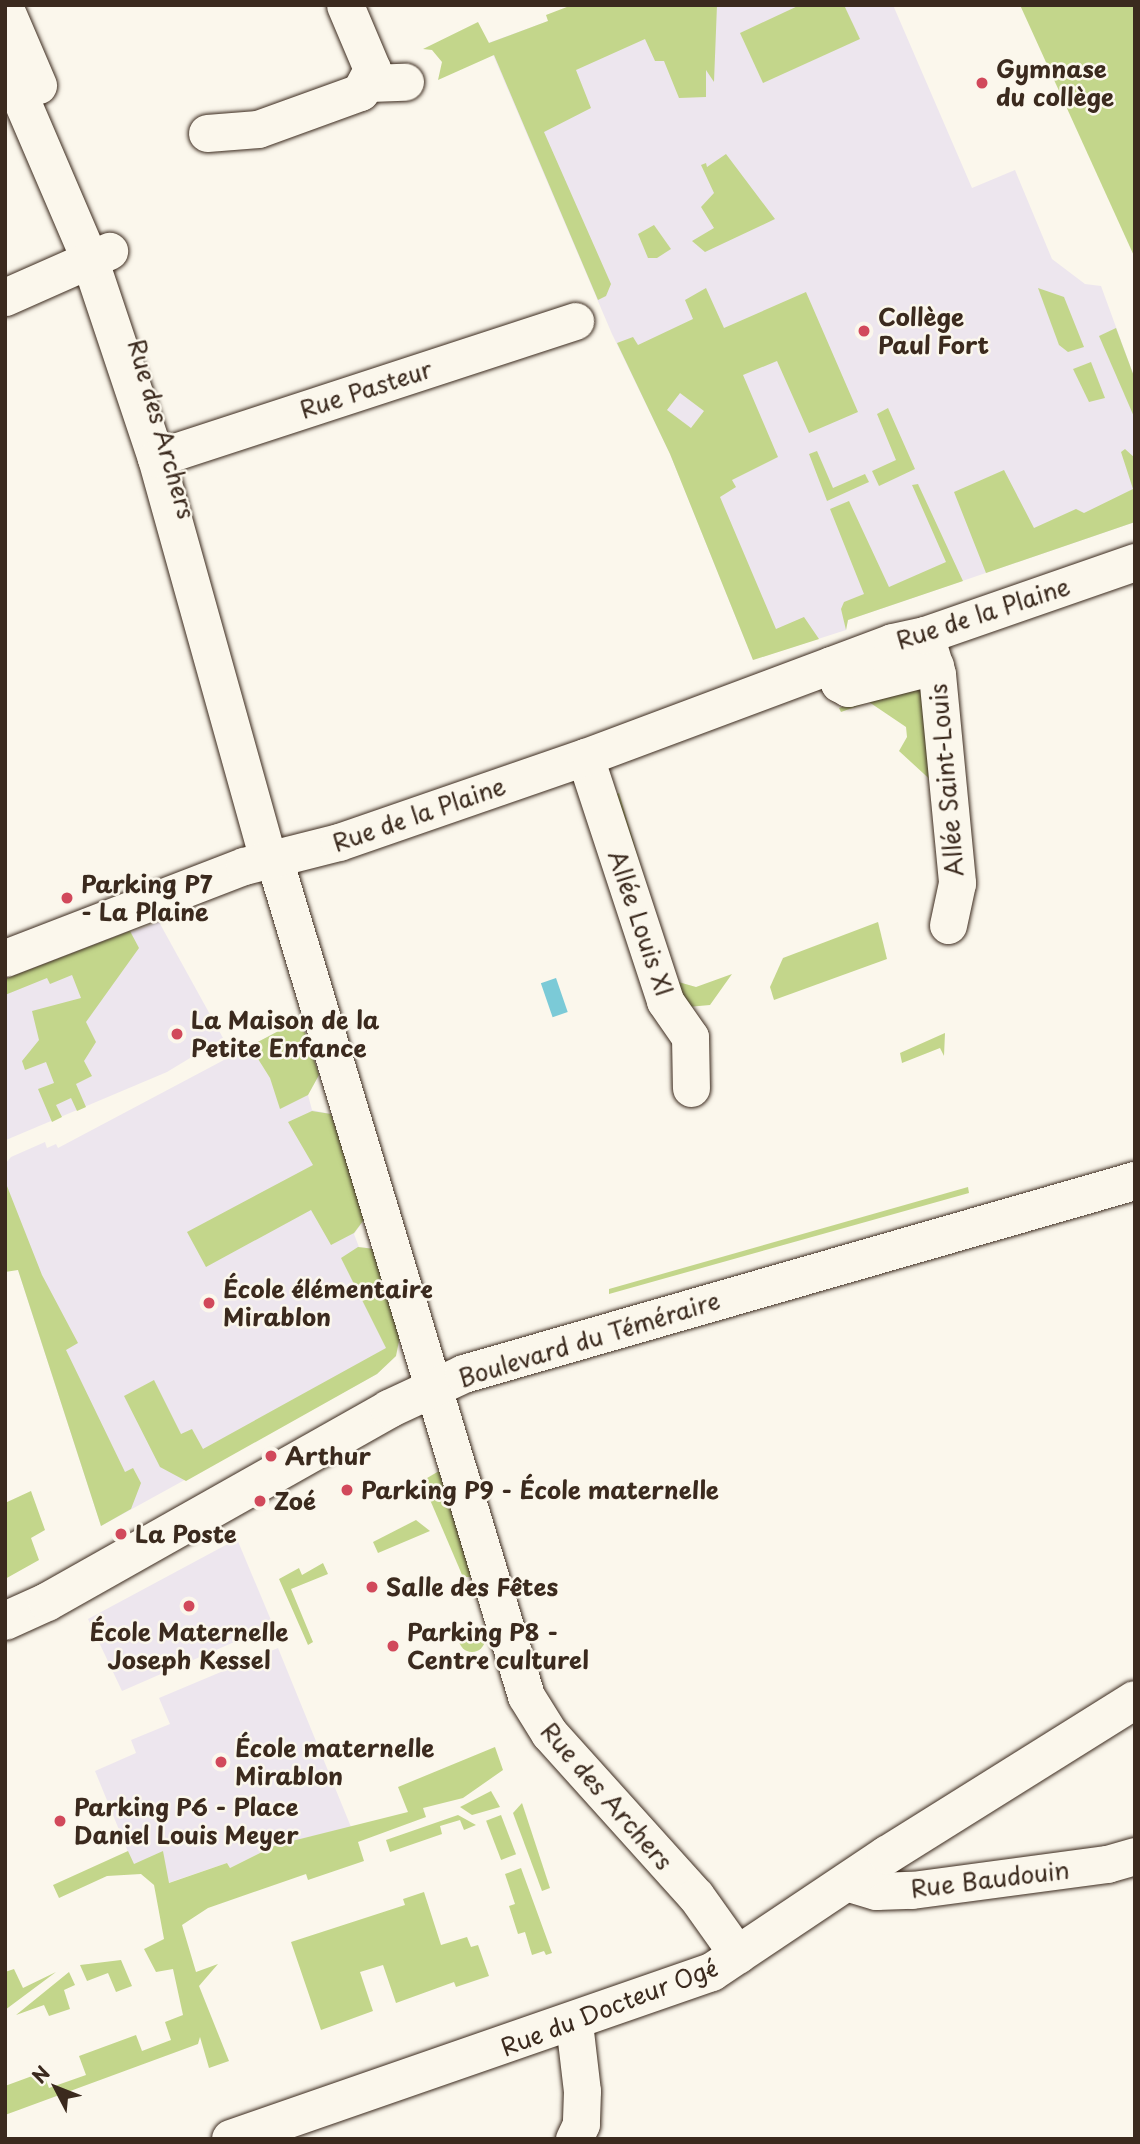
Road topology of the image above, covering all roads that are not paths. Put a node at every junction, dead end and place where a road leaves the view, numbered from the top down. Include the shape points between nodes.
1 (345, 5) edge
2 (5, 8) edge
3 (5, 62) edge
4 (405, 82) dead end
5 (368, 83) junction
6 (207, 133) dead end
7 (99, 254) junction
8 (5, 297) edge
9 (575, 321) dead end
10 (163, 456) junction
11 (1135, 562) edge
12 (930, 650) junction
13 (585, 757) junction
14 (274, 859) junction
15 (948, 925) dead end
16 (5, 958) edge
17 (691, 1088) dead end
18 (1135, 1181) edge
19 (432, 1389) junction
20 (5, 1621) edge
21 (1135, 1700) edge
22 (1135, 1856) edge
23 (846, 1882) junction
24 (738, 1955) junction
25 (574, 2024) junction
26 (231, 2139) edge
27 (574, 2139) edge

1 - 5 street via 372,69
2 - 7 street, Rue des Archers
3 - 7 street, Rue des Archers
4 - 5 street
5 - 6 street via 351,99 258,129
7 - 8 street
7 - 10 street, Rue des Archers
9 - 10 street, Rue Pasteur
10 - 14 street, Rue des Archers via 276,804 285,840
11 - 12 street, Rue de la Plaine
12 - 13 street, Rue de la Plaine via 848,688 839,683 831,664
12 - 15 street, Allée Saint-Louis via 957,883
13 - 14 street, Rue de la Plaine via 339,842
13 - 17 street, Allée Louis XI via 665,1000 690,1037
14 - 16 street, Rue de la Plaine via 244,866
14 - 19 street, Rue des Archers
18 - 19 main road, Boulevard du Téméraire via 588,1336 482,1368
19 - 20 main road, Boulevard du Téméraire
19 - 24 street, Rue des Archers via 535,1714 696,1896
21 - 23 main road, Rue du Docteur Ogé
22 - 23 street, Rue Baudouin via 1107,1864 912,1890 876,1891
23 - 24 main road, Rue du Docteur Ogé
24 - 25 main road, Rue du Docteur Ogé via 712,1972
25 - 26 main road, Rue du Docteur Ogé
25 - 27 street via 582,2091 581,2124

